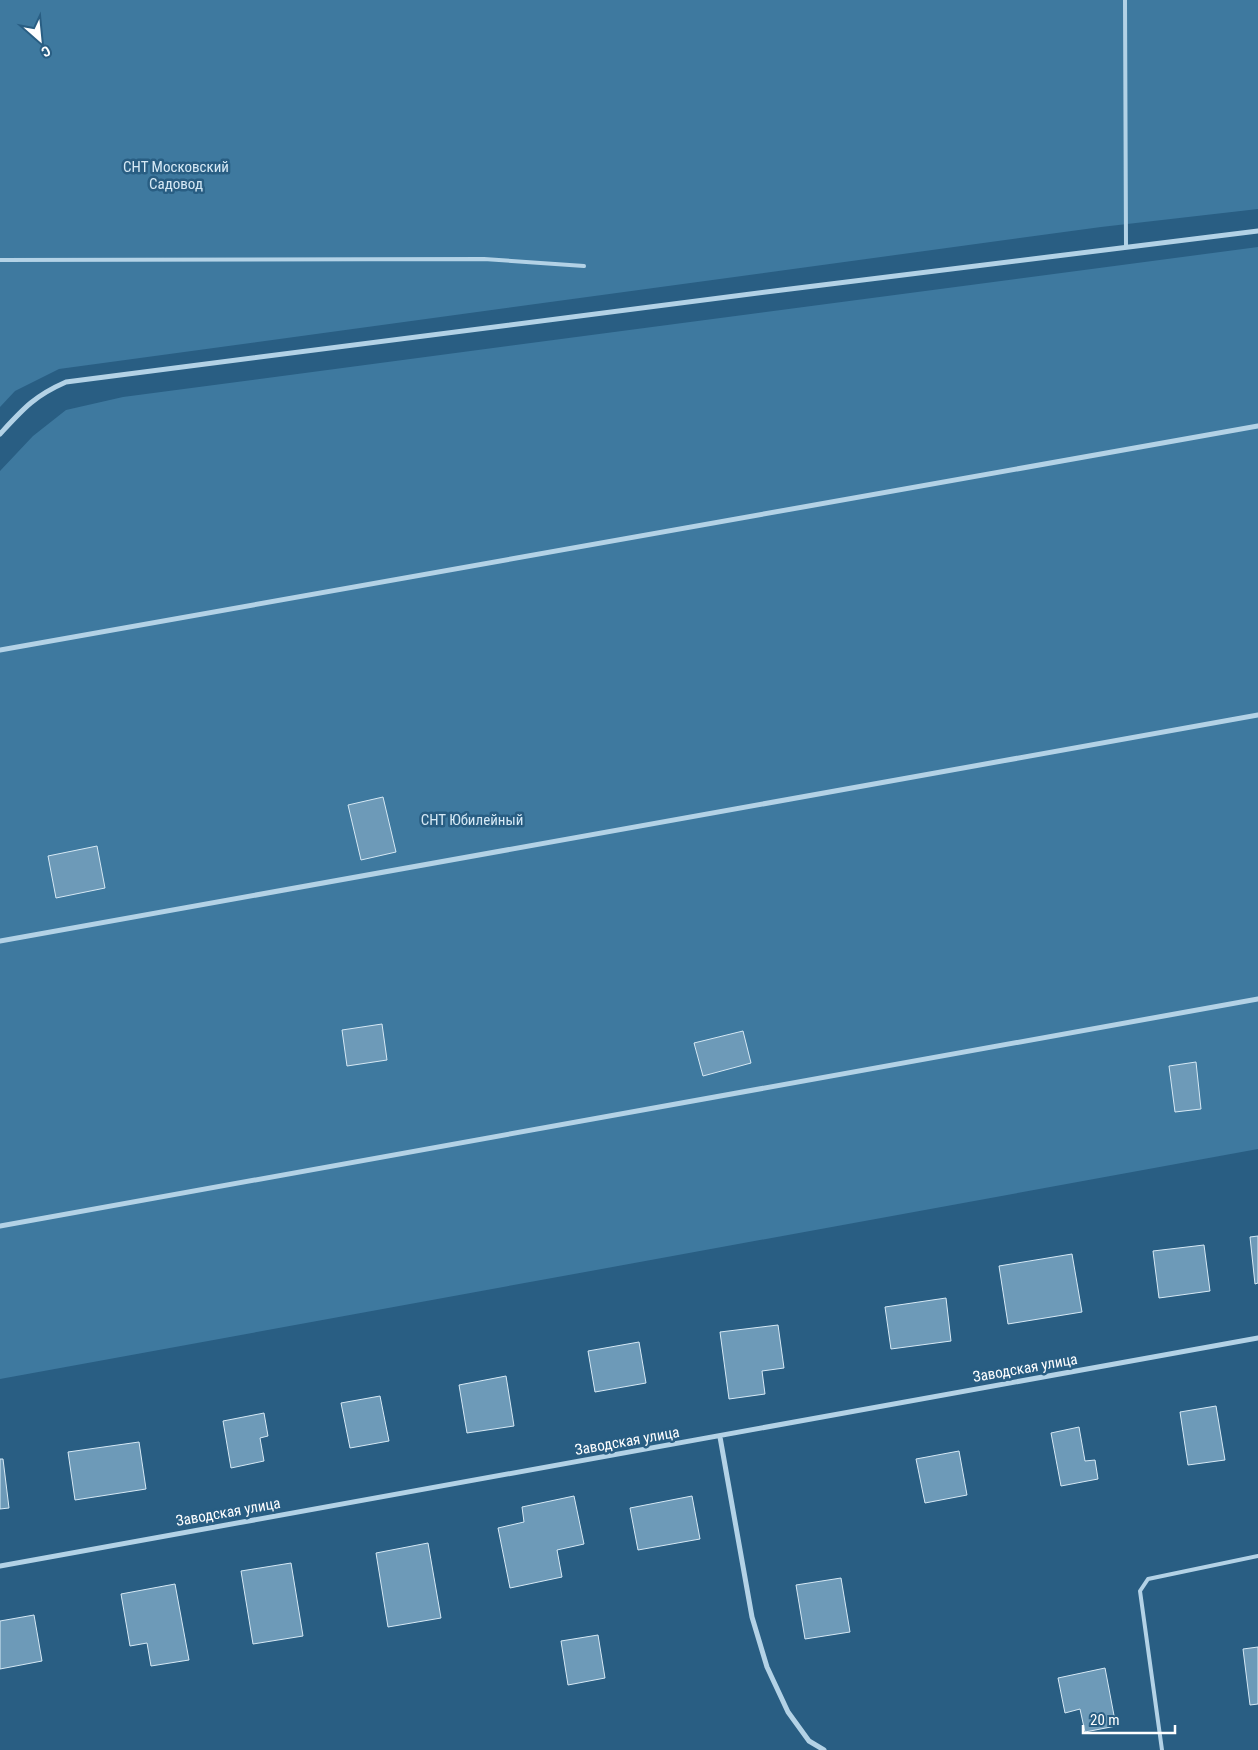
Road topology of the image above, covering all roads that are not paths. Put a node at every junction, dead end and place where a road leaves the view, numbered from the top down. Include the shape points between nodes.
1 (1125, 0) edge
2 (1258, 231) edge
3 (1126, 247) junction
4 (0, 260) edge
5 (584, 266) dead end
6 (1258, 426) edge
7 (0, 434) edge
8 (0, 650) edge
9 (1258, 715) edge
10 (0, 941) edge
11 (1258, 999) edge
12 (0, 1226) edge
13 (1258, 1338) edge
14 (720, 1437) junction
15 (1258, 1556) edge
16 (0, 1566) edge
17 (824, 1750) edge
18 (1162, 1750) edge

1 - 3 lane
2 - 3 street
3 - 7 street via 66,382 46,390 30,402
4 - 5 lane via 484,259
6 - 8 street
9 - 10 street
11 - 12 street
13 - 14 street, Заводская улица
14 - 16 street, Заводская улица
14 - 17 street via 752,1617 767,1667 788,1712 809,1741
15 - 18 lane via 1148,1579 1140,1591

